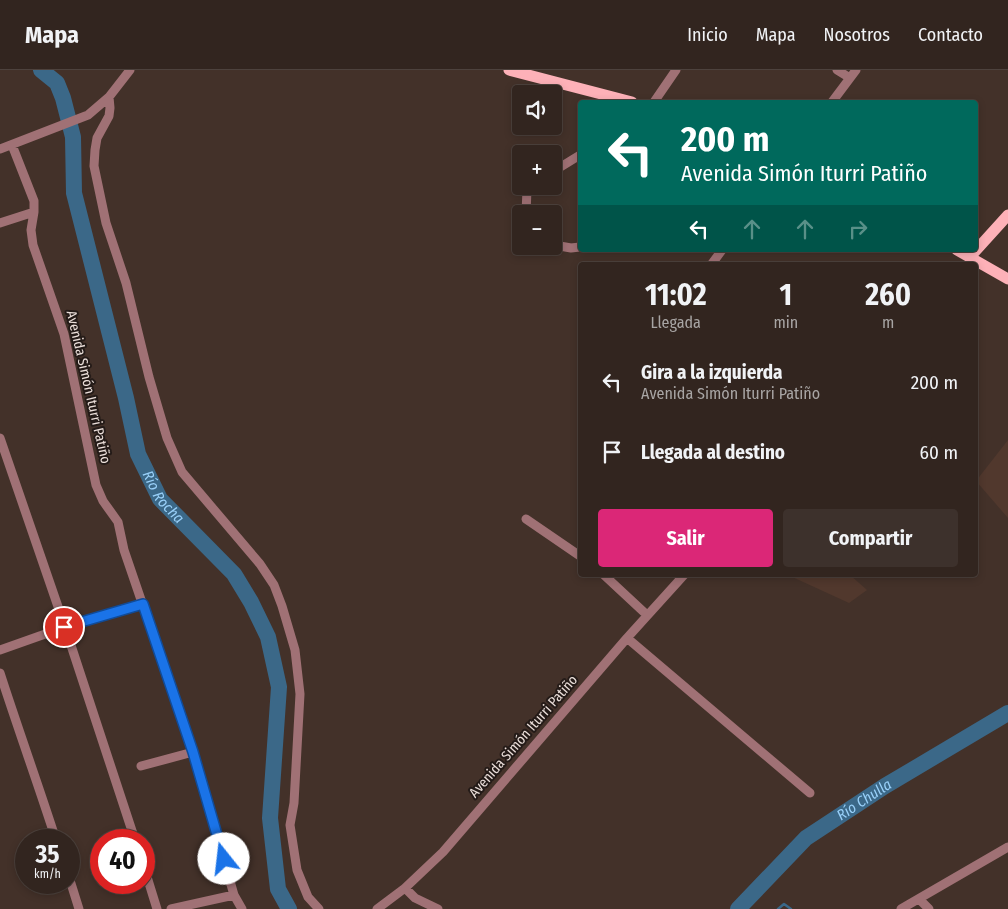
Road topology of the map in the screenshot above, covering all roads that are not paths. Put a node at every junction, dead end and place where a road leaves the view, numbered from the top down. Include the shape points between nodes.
1 (130, 70) edge
2 (509, 70) edge
3 (676, 70) edge
4 (837, 70) edge
5 (856, 70) edge
6 (850, 78) junction
7 (108, 97) junction
8 (624, 100) edge
9 (655, 100) edge
10 (834, 100) edge
11 (12, 145) junction
12 (0, 150) edge
13 (578, 156) edge
14 (562, 165) edge
15 (34, 212) junction
16 (1008, 215) edge
17 (0, 223) edge
18 (562, 246) edge
19 (578, 247) edge
20 (978, 248) edge
21 (978, 266) edge
22 (1008, 279) edge
23 (0, 438) edge
24 (526, 519) dead end
25 (578, 555) edge
26 (606, 577) edge
27 (682, 577) edge
28 (143, 604) junction
29 (648, 615) junction
30 (64, 627) junction
31 (627, 638) junction
32 (0, 650) edge
33 (0, 673) edge
34 (193, 752) junction
35 (141, 766) dead end
36 (810, 793) dead end
37 (52, 829) edge
38 (131, 829) edge
39 (1008, 847) edge
40 (406, 888) junction
41 (74, 894) edge
42 (152, 894) edge
43 (234, 895) junction
44 (919, 899) junction
45 (79, 909) edge
46 (157, 909) edge
47 (171, 909) edge
48 (242, 909) edge
49 (319, 909) edge
50 (377, 909) edge
51 (438, 909) edge
52 (901, 909) edge
53 (929, 909) edge

1 - 7 street
2 - 8 main road
3 - 9 street
4 - 6 street
5 - 6 street
6 - 10 street
7 - 11 street via 88,115
7 - 49 street via 109,116 97,138 94,166 106,223 126,283 167,438 182,472 274,585 295,650 300,694 290,825 297,870 308,898
11 - 12 street
11 - 15 street, Avenida Simón Iturri Patiño via 34,201
13 - 14 street
15 - 17 street
15 - 28 street, Avenida Simón Iturri Patiño via 33,246 64,334 96,485 118,522
16 - 20 main road
18 - 19 street
21 - 22 main road
23 - 30 street
24 - 25 street
26 - 29 street
27 - 29 street, Avenida Simón Iturri Patiño
28 - 30 street
28 - 34 street, Avenida Simón Iturri Patiño
29 - 31 street, Avenida Simón Iturri Patiño
30 - 32 street
30 - 38 street
31 - 36 street
31 - 40 street, Avenida Simón Iturri Patiño via 443,852
33 - 37 street
34 - 35 street
34 - 43 street, Avenida Simón Iturri Patiño
39 - 44 street
40 - 50 street, Avenida Simón Iturri Patiño
40 - 51 street via 415,898
41 - 45 street
42 - 46 street
43 - 47 street
43 - 48 street, Avenida Simón Iturri Patiño
44 - 52 street
44 - 53 street

